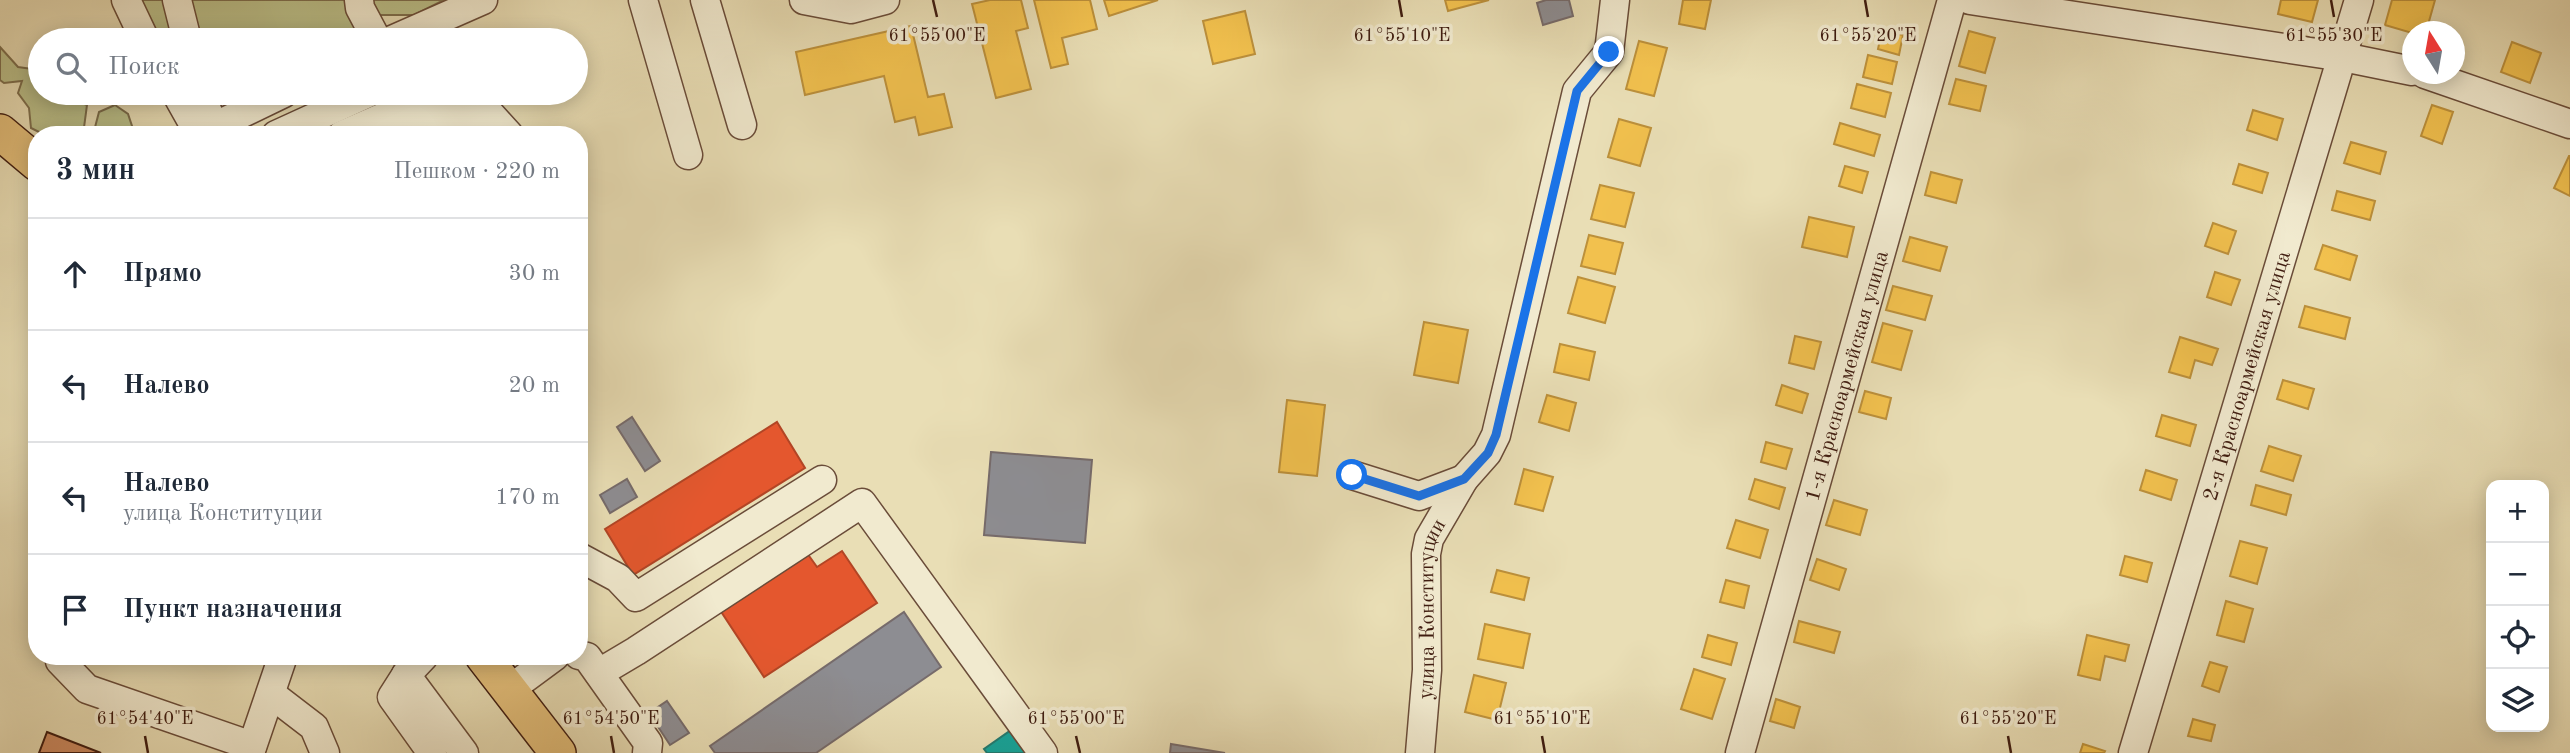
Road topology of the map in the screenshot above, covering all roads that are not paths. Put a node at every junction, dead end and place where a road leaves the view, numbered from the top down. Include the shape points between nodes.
1 (126, 0) edge
2 (177, 0) edge
3 (359, 0) edge
4 (482, 0) edge
5 (643, 0) edge
6 (705, 0) edge
7 (804, 0) edge
8 (885, 0) edge
9 (1615, 0) edge
10 (1952, 0) edge
11 (1970, 0) edge
12 (2359, 0) edge
13 (139, 28) edge
14 (184, 28) edge
15 (371, 28) edge
16 (419, 28) edge
17 (2343, 57) junction
18 (2402, 69) edge
19 (2454, 84) edge
20 (184, 105) edge
21 (201, 105) edge
22 (259, 105) edge
23 (369, 105) edge
24 (399, 105) edge
25 (476, 122) edge
26 (2570, 124) edge
27 (743, 125) dead end
28 (199, 126) edge
29 (203, 126) edge
30 (215, 126) edge
31 (337, 126) edge
32 (0, 132) edge
33 (28, 155) edge
34 (688, 155) dead end
35 (1352, 475) dead end
36 (1464, 479) junction
37 (822, 480) dead end
38 (1419, 496) junction
39 (1429, 539) junction
40 (588, 561) edge
41 (589, 664) edge
42 (64, 665) edge
43 (280, 665) edge
44 (489, 665) edge
45 (543, 665) edge
46 (410, 672) edge
47 (509, 690) junction
48 (271, 694) junction
49 (251, 750) edge
50 (325, 753) edge
51 (432, 753) edge
52 (449, 753) edge
53 (464, 753) edge
54 (558, 753) edge
55 (647, 753) edge
56 (1043, 753) edge
57 (1420, 753) edge
58 (1740, 753) edge
59 (2133, 753) edge

1 - 13 street
2 - 14 street
3 - 15 street
4 - 16 street
5 - 34 street
6 - 27 street
7 - 8 street via 851,9
9 - 36 street, улица Конституции via 1609,52 1577,91 1496,435 1488,453
10 - 58 street, 1-я Красноармейская улица
11 - 17 street
12 - 17 street, 2-я Красноармейская улица
17 - 18 street
17 - 59 street, 2-я Красноармейская улица
19 - 26 street
20 - 28 street
21 - 29 street
22 - 30 street
23 - 31 street
24 - 25 street
32 - 33 main road
35 - 38 street
36 - 38 street
36 - 39 street, улица Конституции
37 - 40 street via 636,597 618,578
38 - 39 street
39 - 57 street, улица Конституции via 1427,670
41 - 55 street via 648,743
41 - 56 street via 636,651 862,503
42 - 49 street via 87,689
43 - 48 street
44 - 47 main road
45 - 47 street
46 - 51 street via 392,697
46 - 52 street
46 - 53 street
47 - 54 main road
48 - 49 street
48 - 50 street via 313,727

